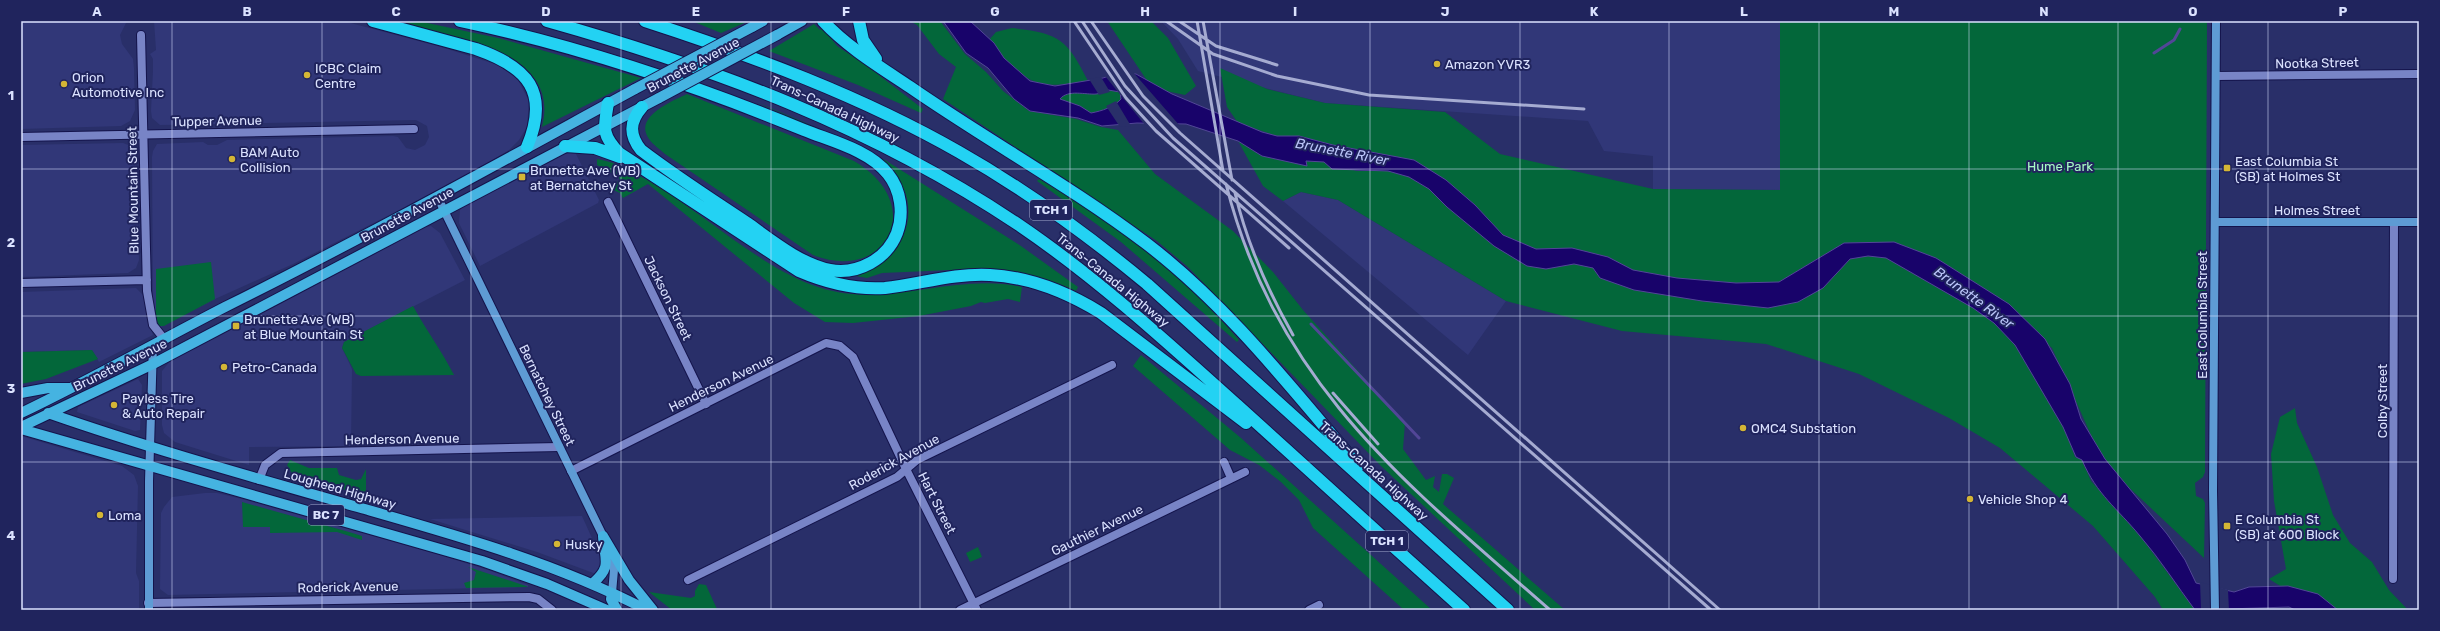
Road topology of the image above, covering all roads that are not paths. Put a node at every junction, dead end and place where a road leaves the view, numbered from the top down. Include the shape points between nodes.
1 (372, 21) edge
2 (460, 21) edge
3 (547, 21) edge
4 (645, 21) edge
5 (763, 21) edge
6 (802, 21) edge
7 (823, 21) edge
8 (859, 21) edge
9 (2216, 21) edge
10 (141, 35) dead end
11 (886, 70) junction
12 (2418, 74) dead end
13 (2216, 76) junction
14 (608, 103) junction
15 (642, 107) junction
16 (605, 126) junction
17 (414, 129) dead end
18 (143, 134) junction
19 (21, 137) edge
20 (565, 146) junction
21 (527, 147) junction
22 (628, 160) junction
23 (438, 198) junction
24 (608, 202) dead end
25 (444, 211) junction
26 (2215, 222) junction
27 (2394, 222) junction
28 (2419, 222) edge
29 (147, 280) junction
30 (21, 283) edge
31 (165, 340) junction
32 (153, 346) junction
33 (840, 346) joint
34 (153, 364) junction
35 (1112, 365) dead end
36 (74, 388) junction
37 (21, 393) edge
38 (706, 404) junction
39 (21, 406) edge
40 (32, 407) junction
41 (21, 413) edge
42 (50, 414) junction
43 (21, 428) edge
44 (150, 446) junction
45 (559, 447) junction
46 (1224, 462) dead end
47 (149, 464) junction
48 (906, 469) junction
49 (571, 470) junction
50 (1245, 472) dead end
51 (1310, 472) junction
52 (1231, 478) junction
53 (259, 480) junction
54 (1391, 505) junction
55 (603, 536) junction
56 (2393, 579) dead end
57 (688, 580) dead end
58 (593, 583) junction
59 (612, 593) junction
60 (1319, 605) dead end
61 (148, 607) edge
62 (549, 607) edge
63 (975, 607) edge
64 (608, 610) edge
65 (617, 610) edge
66 (648, 610) edge
67 (652, 610) edge
68 (960, 610) edge
69 (1309, 610) edge
70 (1464, 610) edge
71 (1508, 610) edge
72 (2215, 610) edge

1 - 21 highway via 492,54 517,68 530,83 537,103 536,123
2 - 15 highway via 521,34 635,66 744,105 857,152 878,164 895,184 901,216 896,237 881,256 860,268 831,270 811,264 641,150 631,133 633,119
3 - 51 highway, Trans-Canada Highway / TCH 1 via 662,55 768,93 873,140 950,183 1018,225 1096,282 1137,315
4 - 54 highway, Trans-Canada Highway / TCH 1 via 761,62 876,110 959,152 1038,201 1147,284
5 - 14 main road, Brunette Avenue, bridge
6 - 15 main road, Brunette Avenue, bridge
7 - 11 highway
8 - 11 highway via 867,47
9 - 13 main road, East Columbia Street
10 - 18 street, Blue Mountain Street
11 - 54 highway via 971,129 1078,196 1146,244 1183,274 1272,365
12 - 13 street, Nootka Street
13 - 26 main road, East Columbia Street
14 - 16 highway
14 - 21 main road, Brunette Avenue
15 - 16 main road, Brunette Avenue
16 - 20 main road, Brunette Avenue
16 - 22 highway via 606,139
17 - 18 street, Tupper Avenue
18 - 19 street, Tupper Avenue
18 - 29 street, Blue Mountain Street
20 - 22 highway via 595,148
20 - 25 main road, Brunette Avenue
21 - 23 main road, Brunette Avenue
22 - 51 highway via 784,263 828,282 856,288 884,288 948,277 990,275 1017,278 1060,291 1101,313
23 - 25 main road, Bernatchey Street
23 - 31 main road, Brunette Avenue
24 - 38 street, Jackson Street
25 - 34 main road, Brunette Avenue
25 - 45 main road, Bernatchey Street
26 - 27 main road, Holmes Street
26 - 72 main road, East Columbia Street
27 - 28 main road, Holmes Street
27 - 56 street, Colby Street
29 - 30 street
29 - 31 street, Blue Mountain Street via 149,312 153,325
31 - 32 main road, Brunette Avenue
32 - 34 main road
32 - 36 main road, Brunette Avenue
33 - 38 street, Henderson Avenue via 826,344
33 - 48 street, Hart Street via 853,357
34 - 42 main road, Brunette Avenue
34 - 44 main road
35 - 48 street, Roderick Avenue via 916,460
36 - 37 main road via 48,388
36 - 40 main road, Brunette Avenue
38 - 49 street, Henderson Avenue
39 - 40 main road, Lougheed Highway / BC 7
40 - 41 main road, Brunette Avenue
40 - 42 main road, Lougheed Highway / BC 7
42 - 43 main road, Brunette Avenue
42 - 44 main road, Lougheed Highway / BC 7
43 - 47 main road, BC 7
44 - 47 main road
44 - 53 main road, Lougheed Highway / BC 7
45 - 49 main road, Bernatchey Street
45 - 53 street, Henderson Avenue via 281,453 265,465
46 - 52 street
47 - 61 main road
47 - 64 main road, BC 7 via 482,560
48 - 57 street, Roderick Avenue via 897,477
48 - 63 street, Hart Street
49 - 55 main road, Bernatchey Street
50 - 52 street, Gauthier Avenue
51 - 70 highway, Trans-Canada Highway / TCH 1
52 - 63 street, Gauthier Avenue
53 - 58 main road, Lougheed Highway / BC 7 via 487,544
54 - 71 highway, Trans-Canada Highway / TCH 1
55 - 58 main road via 606,568
55 - 59 main road, Bernatchey Street via 614,570
55 - 67 main road via 628,580
58 - 59 main road, Lougheed Highway / BC 7
59 - 65 main road via 611,599
59 - 66 main road, Lougheed Highway / BC 7
60 - 69 street
61 - 62 street, Roderick Avenue via 529,597 538,599
63 - 68 street, Gauthier Avenue

